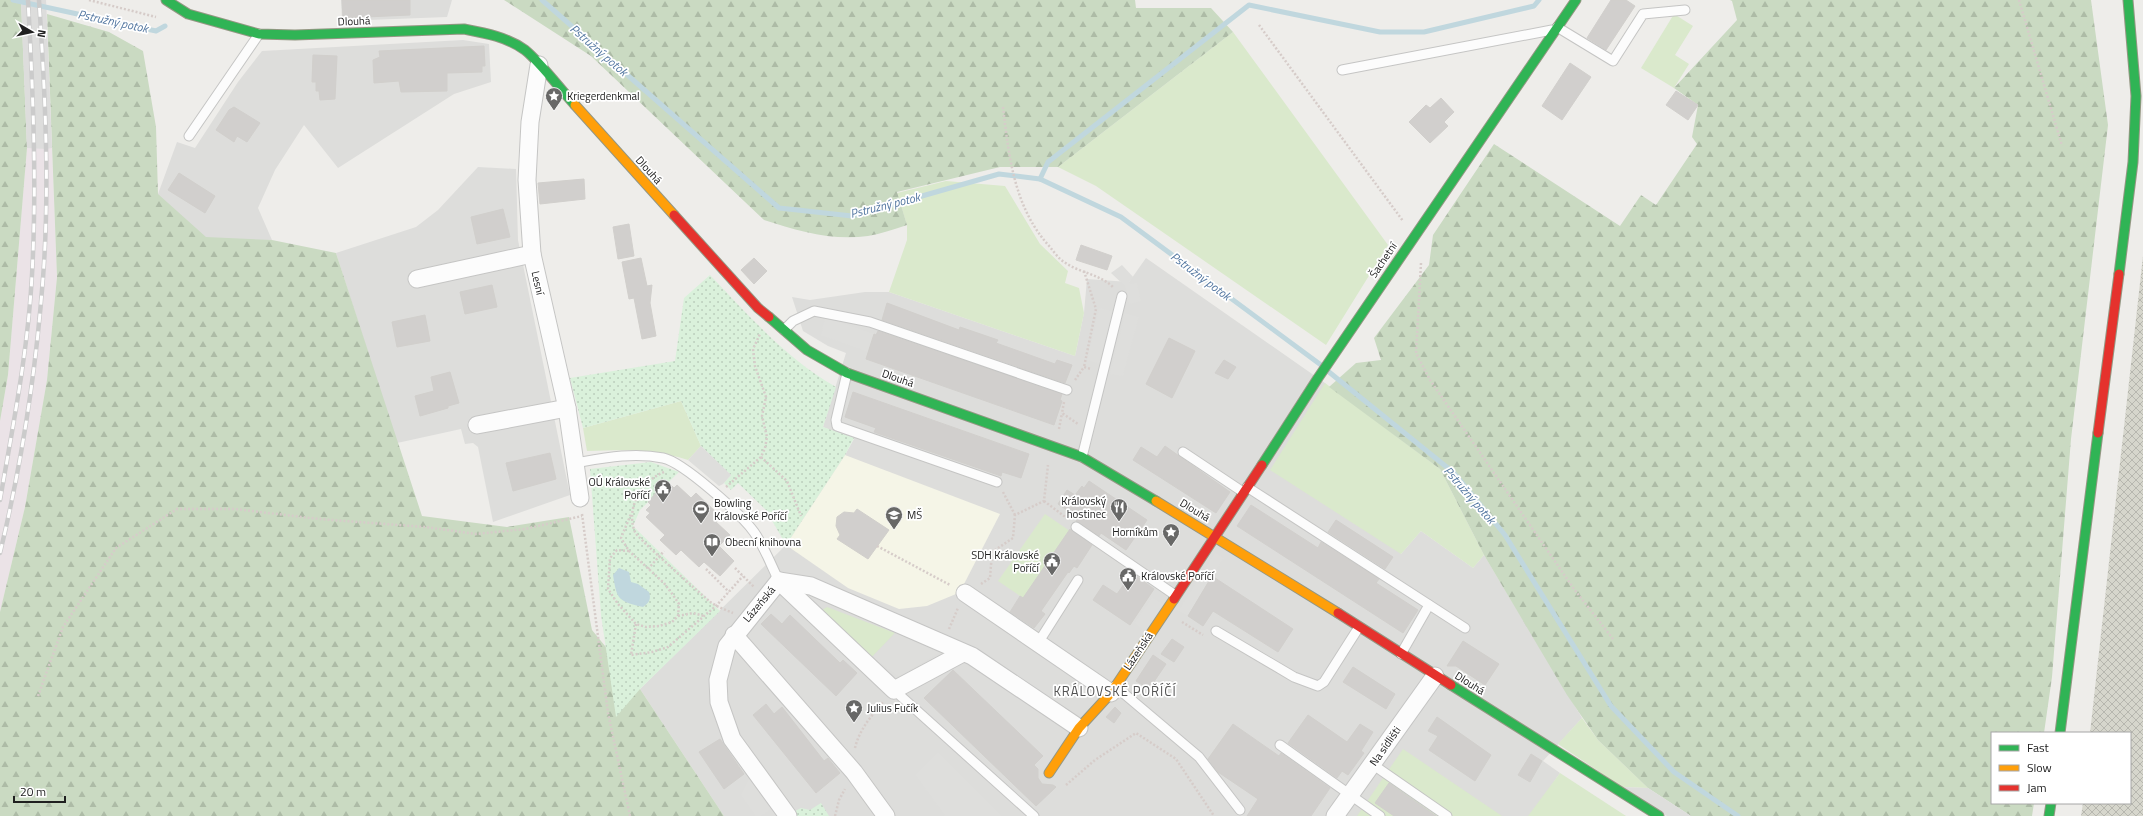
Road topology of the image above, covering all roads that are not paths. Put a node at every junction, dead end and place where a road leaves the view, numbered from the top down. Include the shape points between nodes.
1 (166, 0) edge
2 (1576, 0) edge
3 (2128, 0) edge
4 (1686, 10) dead end
5 (1556, 28) junction
6 (259, 34) junction
7 (539, 65) junction
8 (1342, 70) dead end
9 (189, 136) dead end
10 (532, 254) junction
11 (417, 279) dead end
12 (1122, 296) road end
13 (784, 330) junction
14 (847, 373) junction
15 (1067, 390) dead end
16 (567, 408) junction
17 (477, 425) dead end
18 (1183, 452) dead end
19 (1082, 457) junction
20 (575, 463) junction
21 (997, 482) road end
22 (1245, 489) junction
23 (580, 498) road end
24 (1076, 527) road end
25 (1216, 536) junction
26 (1078, 580) dead end
27 (778, 581) junction
28 (965, 593) road end
29 (1175, 595) junction
30 (1429, 605) junction
31 (1360, 628) junction
32 (1465, 628) dead end
33 (1216, 631) road end
34 (734, 635) junction
35 (1038, 643) junction
36 (963, 653) junction
37 (1401, 654) junction
38 (1435, 676) junction
39 (894, 690) junction
40 (1113, 690) junction
41 (1079, 728) junction
42 (2060, 732) edge
43 (1280, 745) dead end
44 (1372, 764) junction
45 (1049, 773) road end
46 (1350, 796) junction
47 (2050, 804) edge
48 (1240, 810) dead end
49 (788, 816) edge
50 (886, 816) edge
51 (1034, 816) edge
52 (1335, 816) edge
53 (1380, 816) edge
54 (1447, 816) edge
55 (1659, 816) edge
56 (2049, 816) edge

1 - 6 street, Dlouhá via 188,14
2 - 5 street, Šachetní
3 - 42 street via 2136,96 2133,162
4 - 5 lane via 1643,14 1613,61
5 - 8 lane
5 - 22 street, Šachetní via 1335,352
6 - 7 street, Dlouhá via 464,29 509,39 526,51
6 - 9 lane
7 - 10 street, Lesní via 530,122 527,180
7 - 13 street, Dlouhá via 758,308
10 - 11 street
10 - 16 street, Lesní
12 - 19 lane
13 - 14 street, Dlouhá via 807,350
13 - 15 lane via 793,321 814,311 870,322
14 - 19 street, Dlouhá
14 - 21 lane via 836,420 837,426
16 - 17 street
16 - 20 street, Lesní
18 - 22 lane
19 - 25 street, Dlouhá
20 - 23 street, Lesní
20 - 27 lane, Lázeňská via 620,455 663,458 683,466 754,532
22 - 25 street, Šachetní
22 - 30 lane
24 - 29 lane
25 - 29 street, Lázeňská
25 - 31 street, Dlouhá
26 - 35 lane
27 - 34 street, Lázeňská
27 - 36 street via 811,586
27 - 39 street
28 - 35 street
29 - 40 street, Lázeňská
30 - 32 lane
30 - 37 lane
31 - 33 lane via 1324,682 1318,686 1294,677
31 - 37 street, Dlouhá
34 - 49 street, Lázeňská via 727,646 718,680 719,702 725,724 732,739
34 - 50 street via 854,772
35 - 40 street
36 - 39 street
36 - 41 street
37 - 38 street, Dlouhá
38 - 44 street, Na sídlišti
38 - 55 street, Dlouhá
39 - 51 lane
40 - 41 street, Lázeňská
40 - 48 lane via 1199,757
41 - 45 street, Lázeňská
43 - 46 lane
44 - 46 street, Na sídlišti
44 - 54 lane
46 - 52 street, Na sídlišti
46 - 53 lane
47 - 56 street

